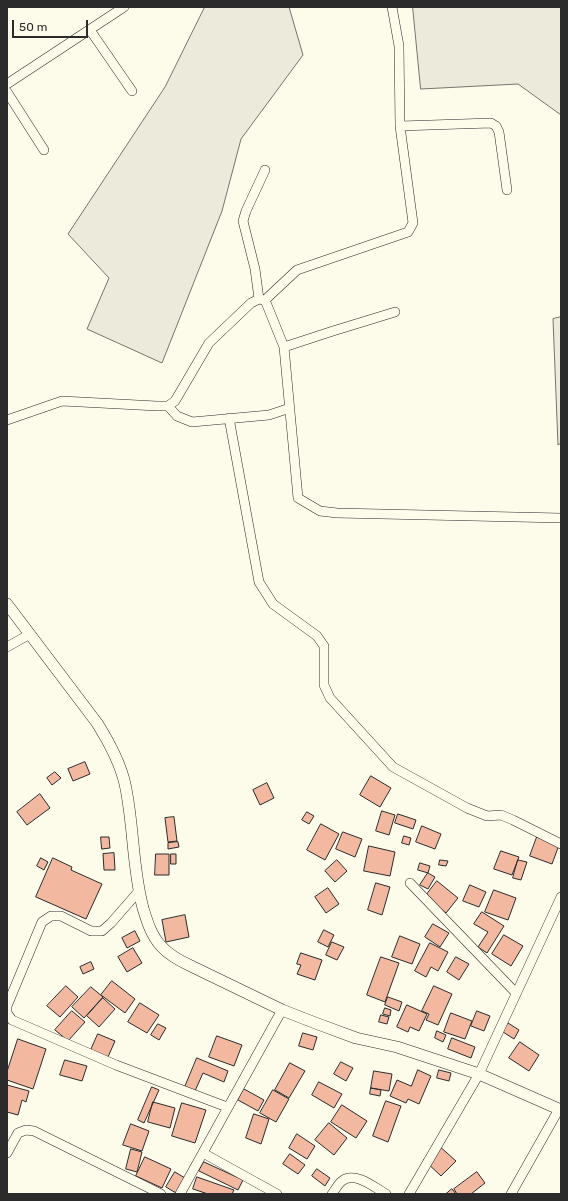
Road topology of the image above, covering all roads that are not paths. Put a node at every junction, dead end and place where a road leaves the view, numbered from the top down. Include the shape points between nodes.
1 (124, 7) edge
2 (392, 7) edge
3 (90, 30) junction
4 (7, 84) edge
5 (132, 91) dead end
6 (7, 92) edge
7 (400, 126) junction
8 (44, 150) dead end
9 (265, 170) dead end
10 (507, 190) dead end
11 (262, 300) junction
12 (395, 312) dead end
13 (284, 348) junction
14 (168, 406) junction
15 (290, 408) junction
16 (229, 418) junction
17 (7, 420) edge
18 (561, 518) edge
19 (7, 604) edge
20 (30, 634) junction
21 (7, 647) edge
22 (561, 844) edge
23 (410, 883) dead end
24 (139, 891) junction
25 (561, 897) edge
26 (516, 993) junction
27 (282, 1010) junction
28 (479, 1074) junction
29 (227, 1108) junction
30 (560, 1110) edge
31 (203, 1153) junction
32 (7, 1154) edge
33 (161, 1194) edge
34 (180, 1194) edge
35 (277, 1194) edge
36 (332, 1194) edge
37 (386, 1194) edge
38 (409, 1194) edge
39 (510, 1194) edge

1 - 3 street
2 - 7 street via 399,46
3 - 4 street
3 - 5 street
6 - 8 street
7 - 10 street via 491,123 499,132
7 - 11 street via 413,223 408,232 297,270
9 - 11 street via 243,221
11 - 13 street
11 - 14 street via 251,303 209,343 175,401
12 - 13 street
13 - 15 street
14 - 16 street via 177,416 192,422
14 - 17 street via 62,401
15 - 16 street via 269,415
15 - 18 street via 298,498 320,511
16 - 22 street via 259,582 273,604 317,636 324,646 324,685 330,698 393,767 466,808 487,816 501,815
19 - 20 street
20 - 21 street
20 - 24 street via 97,723 118,761 125,784
23 - 26 street
24 - 27 street via 152,935 161,947 191,966
24 - 29 street via 102,931 91,931 61,916 51,916 42,922 7,1006 7,1013 12,1020 116,1066
25 - 26 street
26 - 28 street
27 - 28 street via 356,1038 403,1049
27 - 29 street
28 - 30 street
28 - 38 street
29 - 31 street
30 - 39 street
31 - 34 street
31 - 35 street
32 - 33 street via 18,1133 34,1131
36 - 37 street via 340,1182 348,1178 359,1179

